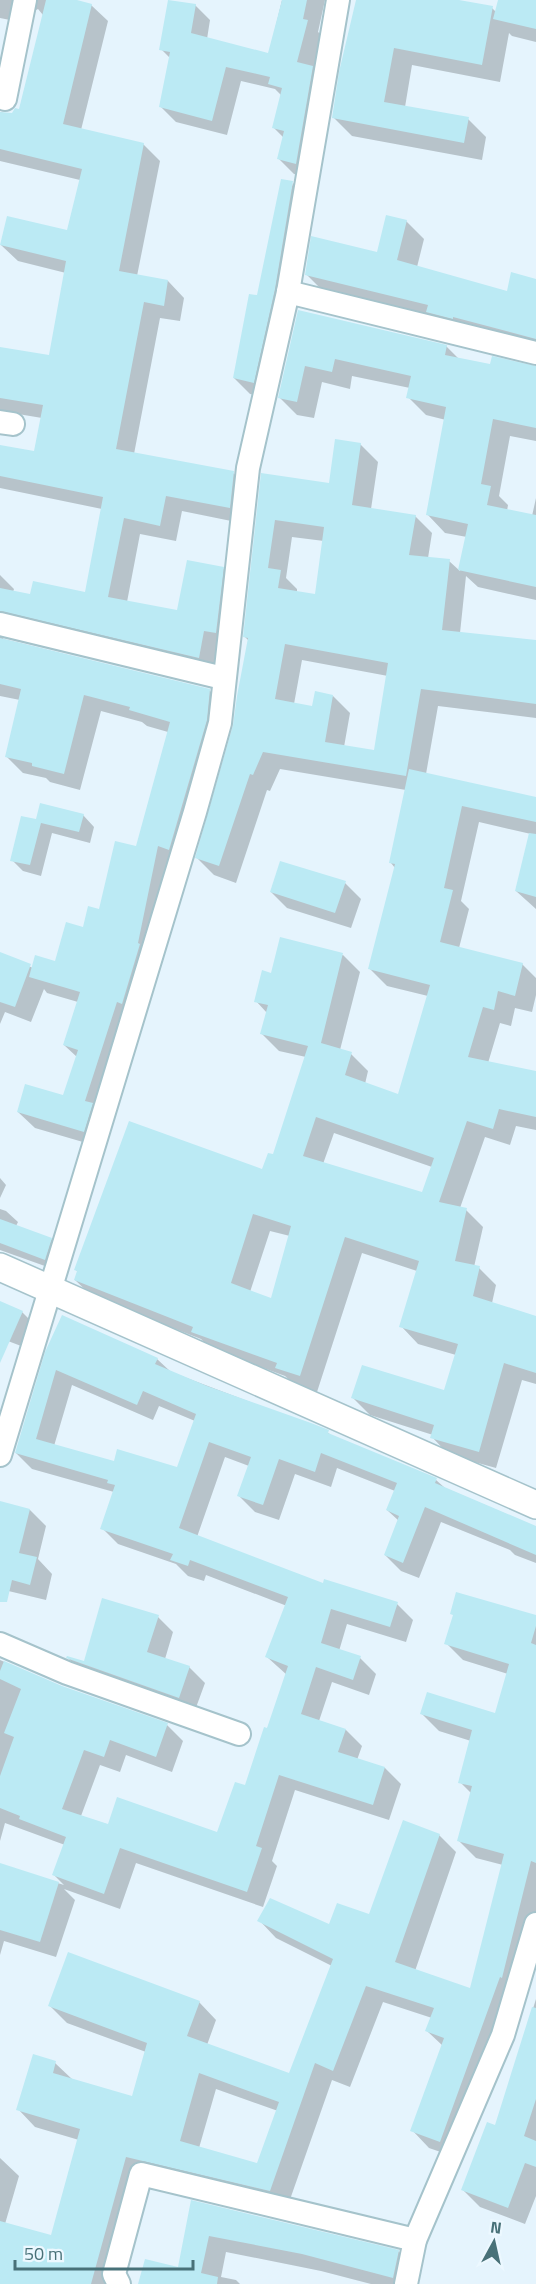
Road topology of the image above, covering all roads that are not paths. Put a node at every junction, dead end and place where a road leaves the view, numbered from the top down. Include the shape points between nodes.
1 (25, 0) edge
2 (338, 0) edge
3 (0, 98) edge
4 (288, 292) junction
5 (536, 353) edge
6 (0, 624) edge
7 (224, 678) junction
8 (0, 1267) edge
9 (51, 1289) junction
10 (0, 1455) edge
11 (536, 1505) edge
12 (0, 1644) edge
13 (239, 1734) dead end
14 (536, 1924) edge
15 (415, 2240) junction
16 (119, 2284) edge
17 (406, 2284) edge

1 - 3 street via 5,99
2 - 4 street
4 - 5 street
4 - 7 street via 248,468
6 - 7 street
7 - 9 street via 220,723 198,801
8 - 9 street
9 - 10 street
9 - 11 street
12 - 13 street via 67,1673
14 - 15 street via 503,2036
15 - 16 street via 141,2174 114,2274
15 - 17 street

